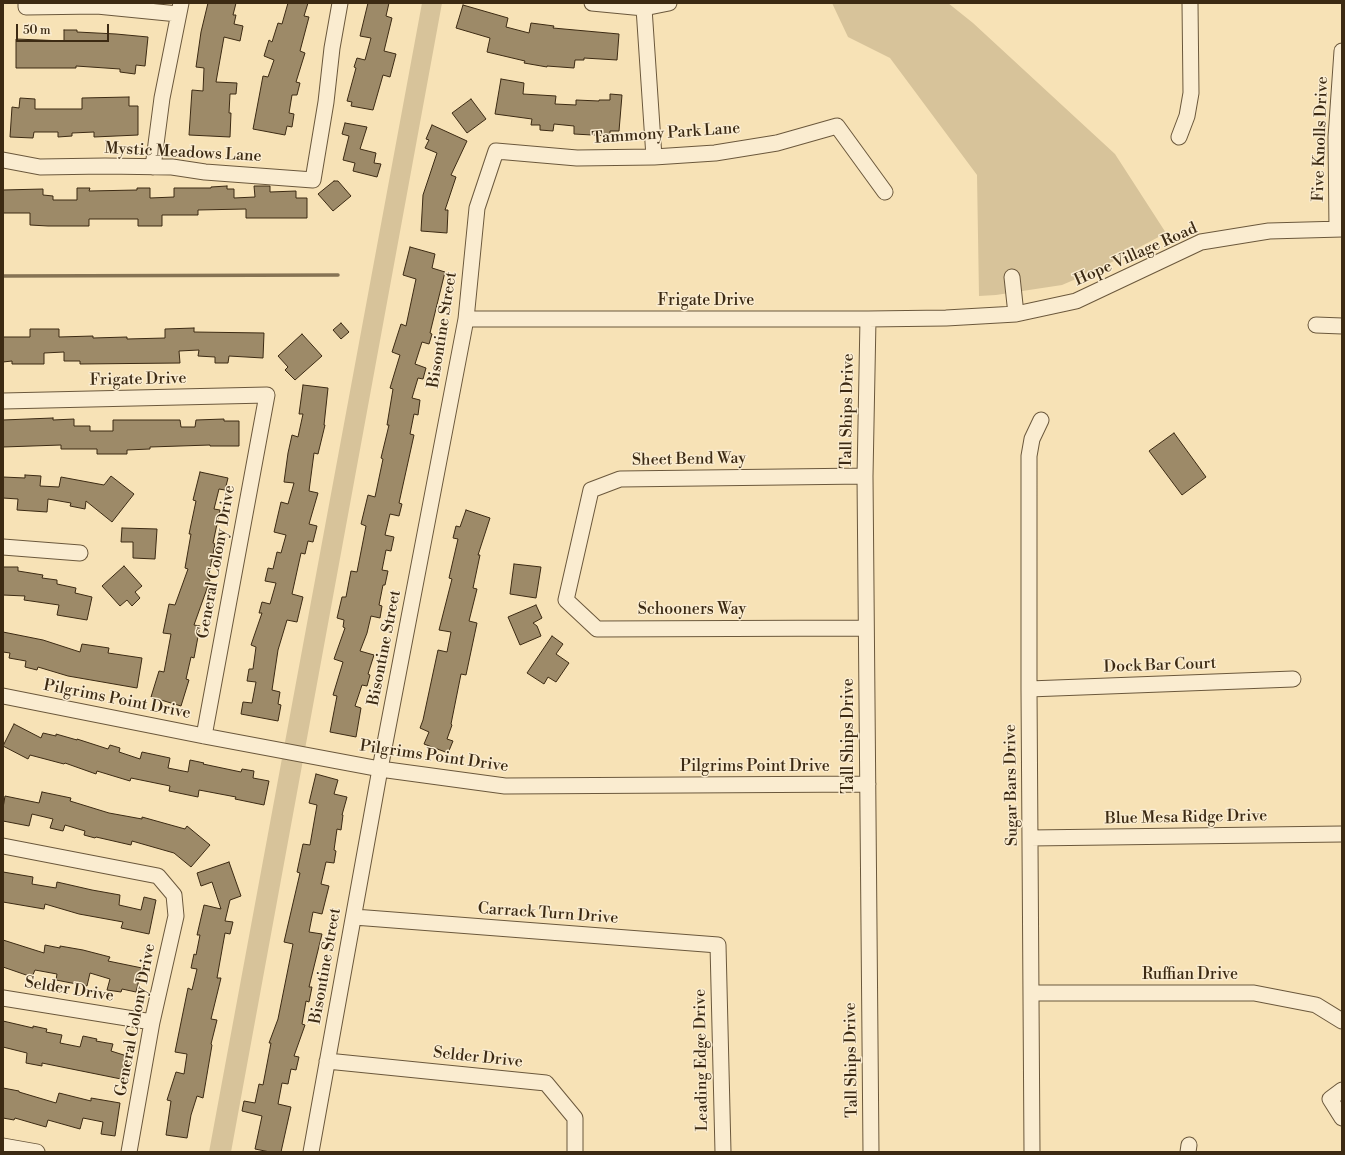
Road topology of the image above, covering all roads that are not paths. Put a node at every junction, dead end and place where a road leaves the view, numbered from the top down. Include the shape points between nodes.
1 (26, 3) edge
2 (340, 3) edge
3 (592, 3) edge
4 (669, 3) edge
5 (1190, 3) edge
6 (644, 8) junction
7 (179, 9) edge
8 (1342, 51) edge
9 (1179, 137) dead end
10 (1339, 137) edge
11 (496, 151) joint
12 (654, 157) junction
13 (3, 160) edge
14 (154, 167) junction
15 (885, 192) dead end
16 (1339, 229) edge
17 (1012, 277) dead end
18 (1016, 314) junction
19 (946, 318) joint
20 (466, 319) junction
21 (868, 319) junction
22 (1316, 325) dead end
23 (1342, 326) edge
24 (267, 395) joint
25 (7, 401) edge
26 (1041, 420) dead end
27 (865, 476) junction
28 (3, 547) edge
29 (80, 553) dead end
30 (574, 564) joint
31 (866, 628) junction
32 (1293, 680) dead end
33 (1029, 689) junction
34 (3, 696) edge
35 (204, 736) junction
36 (380, 769) junction
37 (868, 784) junction
38 (1342, 834) edge
39 (1030, 838) junction
40 (3, 846) edge
41 (354, 917) junction
42 (718, 966) joint
43 (1031, 993) junction
44 (3, 998) edge
45 (1342, 1021) edge
46 (152, 1022) junction
47 (327, 1061) junction
48 (1342, 1090) edge
49 (1342, 1118) edge
50 (3, 1146) edge
51 (37, 1152) edge
52 (129, 1152) edge
53 (311, 1152) edge
54 (575, 1152) edge
55 (722, 1152) edge
56 (871, 1152) edge
57 (1032, 1152) edge

1 - 7 street via 26,7
2 - 14 street, Mystic Meadows Lane via 313,180
3 - 6 street
4 - 6 street
5 - 9 street via 1191,93 1187,116
6 - 12 street
7 - 14 street via 162,98
8 - 10 street, Five Knolls Drive
10 - 16 street, Five Knolls Drive
11 - 12 street, Tammony Park Lane via 577,158
11 - 20 street, Bisontine Street via 477,208
12 - 15 street, Tammony Park Lane via 715,153 777,143 837,126
13 - 14 street, Mystic Meadows Lane via 40,167
16 - 18 street, Hope Village Road via 1269,231 1201,242 1076,301
17 - 18 street
18 - 19 street, Hope Village Road
19 - 21 street, Frigate Drive
20 - 21 street, Frigate Drive
20 - 36 street, Bisontine Street
21 - 27 street, Tall Ships Drive
22 - 23 street
24 - 25 street, Frigate Drive
24 - 35 street, General Colony Drive
26 - 33 street, Sugar Bars Drive via 1032,439 1029,456
27 - 30 street, Sheet Bend Way via 620,478 591,490
27 - 31 street, Tall Ships Drive
28 - 29 street
30 - 31 street, Schooners Way via 566,600 597,629
31 - 37 street, Tall Ships Drive
32 - 33 street, Dock Bar Court
33 - 39 street, Sugar Bars Drive
34 - 35 street, Pilgrims Point Drive
35 - 36 street, Pilgrims Point Drive
36 - 37 street, Pilgrims Point Drive via 505,786
36 - 41 street, Bisontine Street
37 - 56 street, Tall Ships Drive
38 - 39 street, Blue Mesa Ridge Drive
39 - 43 street, Sugar Bars Drive
40 - 46 street, General Colony Drive via 158,876 174,895 176,916
41 - 42 street, Carrack Turn Drive via 718,945
41 - 47 street, Bisontine Street
42 - 55 street, Leading Edge Drive
43 - 45 street, Ruffian Drive via 1254,992 1316,1004
43 - 57 street, Sugar Bars Drive
44 - 46 street, Selder Drive
46 - 52 street, General Colony Drive
47 - 53 street, Bisontine Street
47 - 54 street, Selder Drive via 546,1083 575,1118
48 - 49 street via 1330,1099
50 - 51 street

